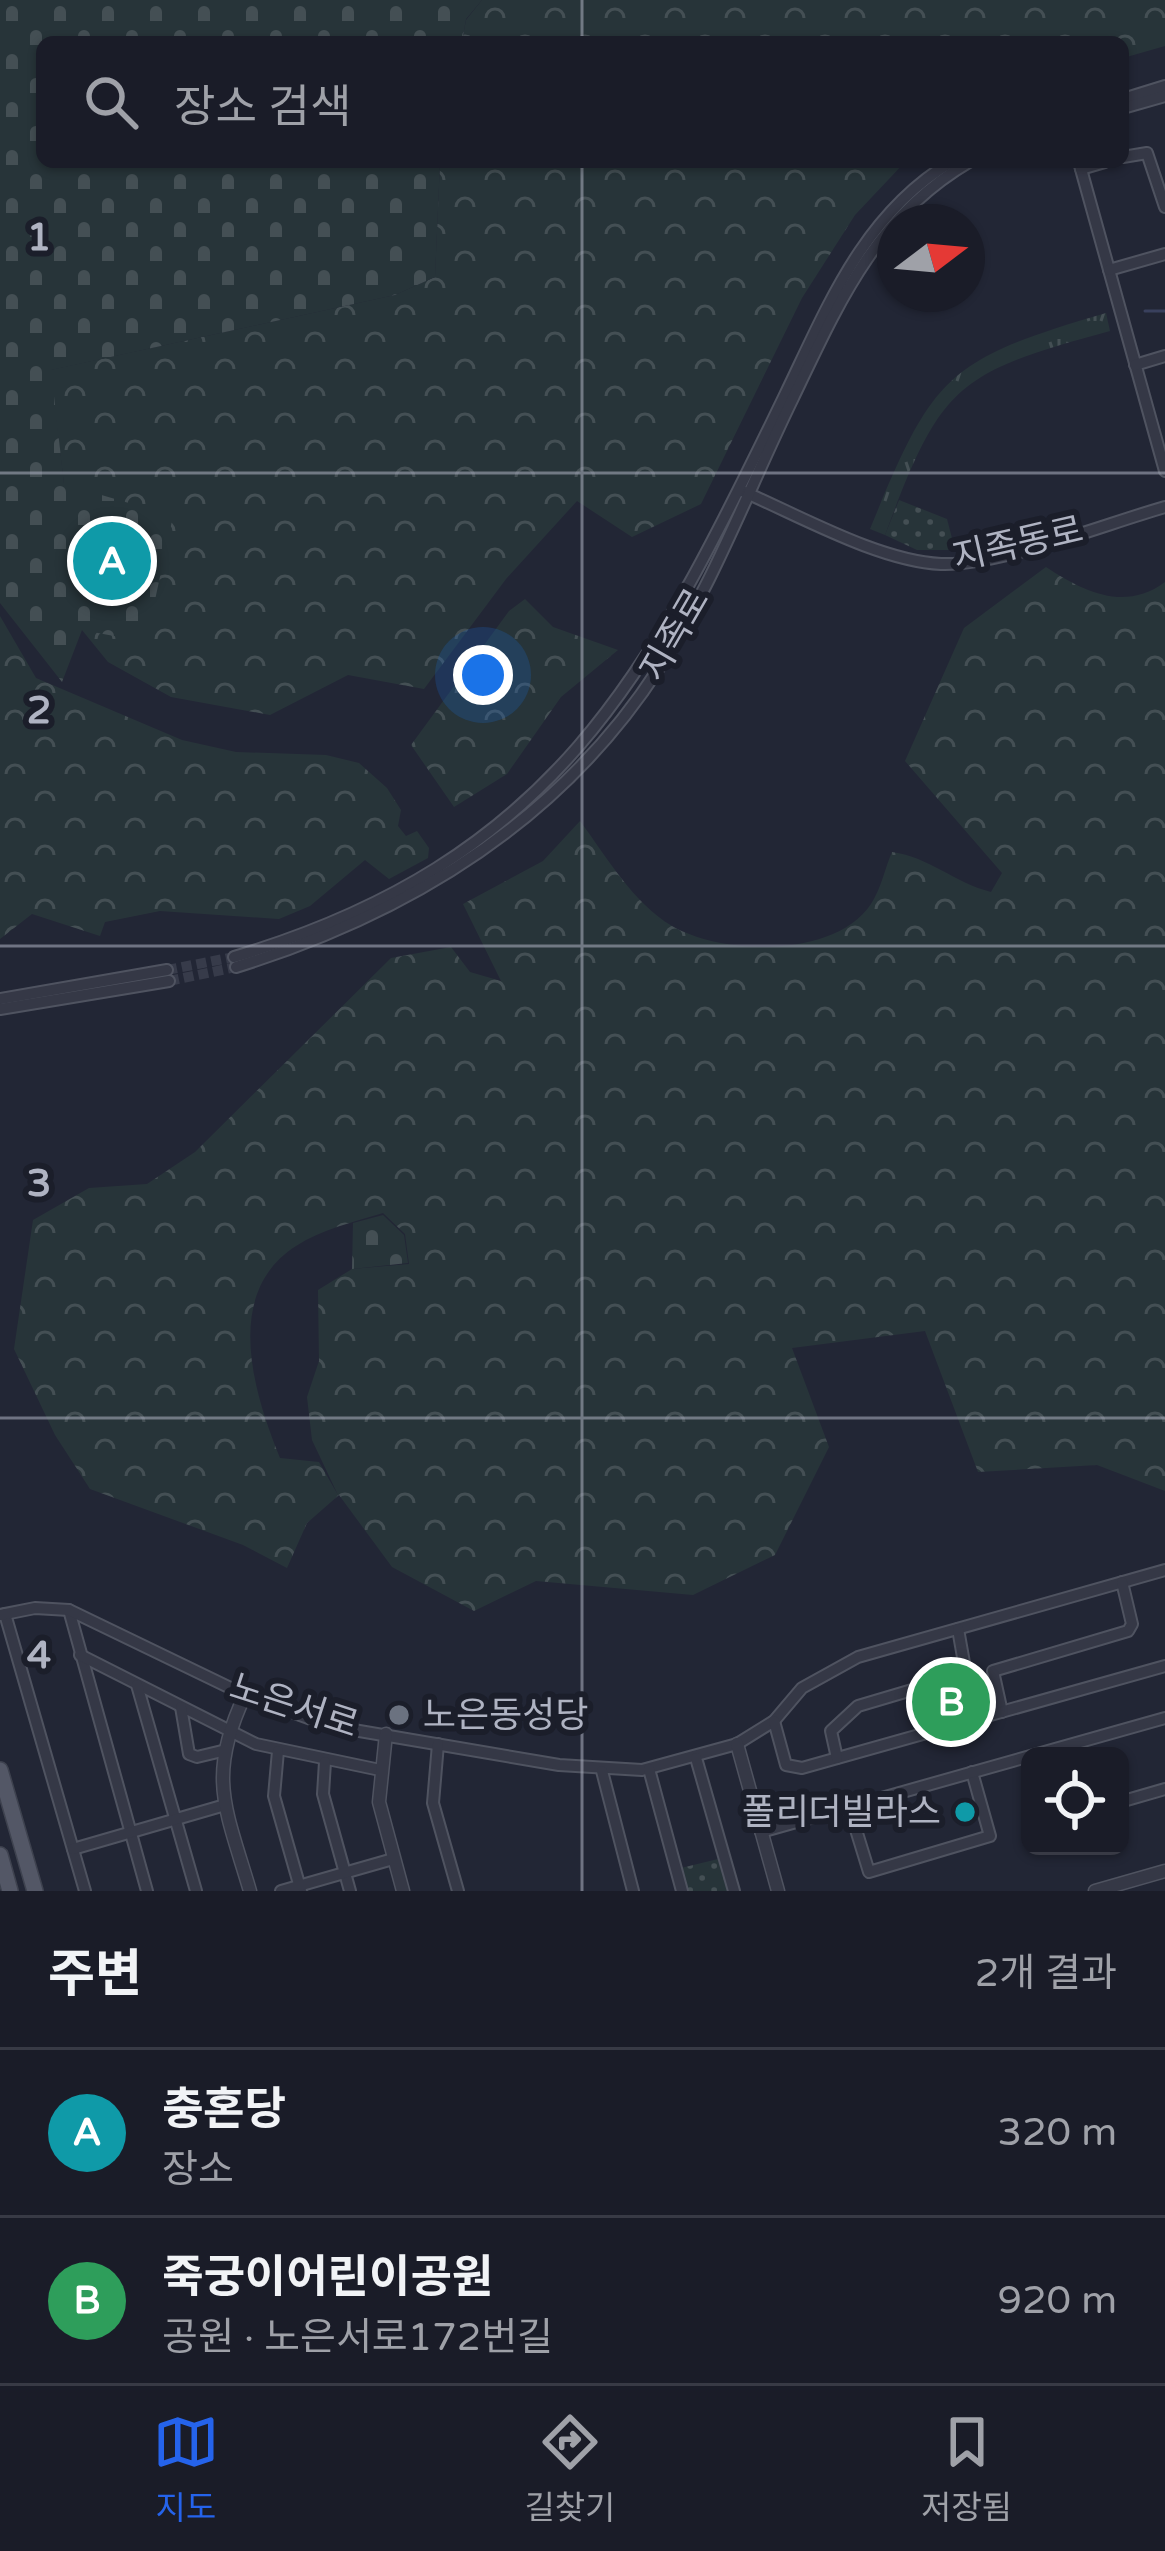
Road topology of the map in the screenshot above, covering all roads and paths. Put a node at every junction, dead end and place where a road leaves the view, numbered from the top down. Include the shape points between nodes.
1 (1165, 86) edge
2 (1165, 96) edge
3 (1129, 97) edge
4 (1129, 106) edge
5 (1129, 156) edge
6 (943, 168) edge
7 (961, 168) edge
8 (1081, 168) edge
9 (1165, 207) edge
10 (1165, 254) edge
11 (1109, 270) junction
12 (1165, 356) edge
13 (1136, 365) junction
14 (1164, 463) edge
15 (743, 491) junction
16 (1165, 507) edge
17 (235, 962) tunnel mouth
18 (0, 999) edge
19 (0, 1009) edge
20 (1165, 1570) edge
21 (1122, 1582) junction
22 (69, 1610) junction
23 (3, 1615) edge
24 (958, 1629) junction
25 (80, 1655) junction
26 (1165, 1666) edge
27 (137, 1685) junction
28 (245, 1695) junction
29 (181, 1707) junction
30 (1002, 1712) junction
31 (1164, 1720) edge
32 (774, 1721) junction
33 (229, 1729) junction
34 (386, 1734) junction
35 (438, 1744) junction
36 (737, 1744) junction
37 (1071, 1747) edge
38 (222, 1751) junction
39 (278, 1751) junction
40 (696, 1758) junction
41 (837, 1758) junction
42 (1021, 1760) edge
43 (325, 1762) junction
44 (649, 1769) junction
45 (0, 1770) edge
46 (380, 1770) junction
47 (602, 1771) junction
48 (972, 1772) junction
49 (1165, 1789) edge
50 (1129, 1799) edge
51 (225, 1805) junction
52 (849, 1807) junction
53 (176, 1820) junction
54 (131, 1832) junction
55 (760, 1832) junction
56 (73, 1849) junction
57 (0, 1855) edge
58 (393, 1858) junction
59 (1165, 1871) edge
60 (345, 1873) junction
61 (300, 1888) edge
62 (10, 1891) edge
63 (34, 1891) edge
64 (85, 1891) edge
65 (147, 1891) edge
66 (196, 1891) edge
67 (250, 1891) edge
68 (280, 1891) edge
69 (350, 1891) edge
70 (403, 1891) edge
71 (458, 1891) edge
72 (633, 1891) edge
73 (682, 1891) edge
74 (734, 1891) edge
75 (778, 1891) edge
76 (1095, 1891) edge

1 - 3 street
2 - 4 street
5 - 9 street via 1148,154
6 - 15 street, 지족로 via 898,202 848,266
7 - 15 street, 지족로 via 905,208 864,258
8 - 11 street
10 - 11 street
11 - 13 street
12 - 13 street
13 - 14 street
15 - 16 street, 지족동로 via 853,546 926,562 978,560
15 - 17 street, 지족로 via 658,669 548,797 404,901 316,941
18 - 19 street via 168,976
20 - 21 street, 노은서로
21 - 24 street, 노은서로
21 - 30 street via 1128,1631 997,1668
22 - 23 street, 노은서로
22 - 25 street
22 - 28 street, 노은서로
23 - 56 street
24 - 32 street, 노은서로 via 823,1673
24 - 41 street via 966,1674 849,1712 831,1731
25 - 27 street
25 - 54 street
26 - 30 street
27 - 29 street
27 - 53 street
28 - 33 street
28 - 34 street, 노은서로 via 330,1726
29 - 33 street
29 - 38 street via 189,1754
30 - 41 street
31 - 37 street
32 - 36 street, 노은서로
32 - 41 street via 786,1765
33 - 38 street
33 - 39 street
34 - 35 street, 노은서로
34 - 46 street
35 - 47 street, 노은서로
35 - 71 street via 433,1803
36 - 40 street, 노은서로
36 - 55 street
38 - 51 street
39 - 43 street
39 - 61 street via 274,1796
40 - 44 street, 노은서로
40 - 74 street
42 - 48 street
43 - 46 street
43 - 60 street via 323,1794
44 - 47 street, 노은서로
44 - 73 street
45 - 63 main road
46 - 58 street
47 - 72 street
48 - 52 street
48 - 52 street via 990,1836 869,1871
49 - 50 street
51 - 53 street
51 - 67 street
52 - 55 street
53 - 54 street
53 - 66 street
54 - 56 street
54 - 65 street
55 - 75 street
56 - 64 street
57 - 62 main road
58 - 60 street
58 - 70 street
59 - 76 street
60 - 61 street
60 - 69 street
61 - 68 street

